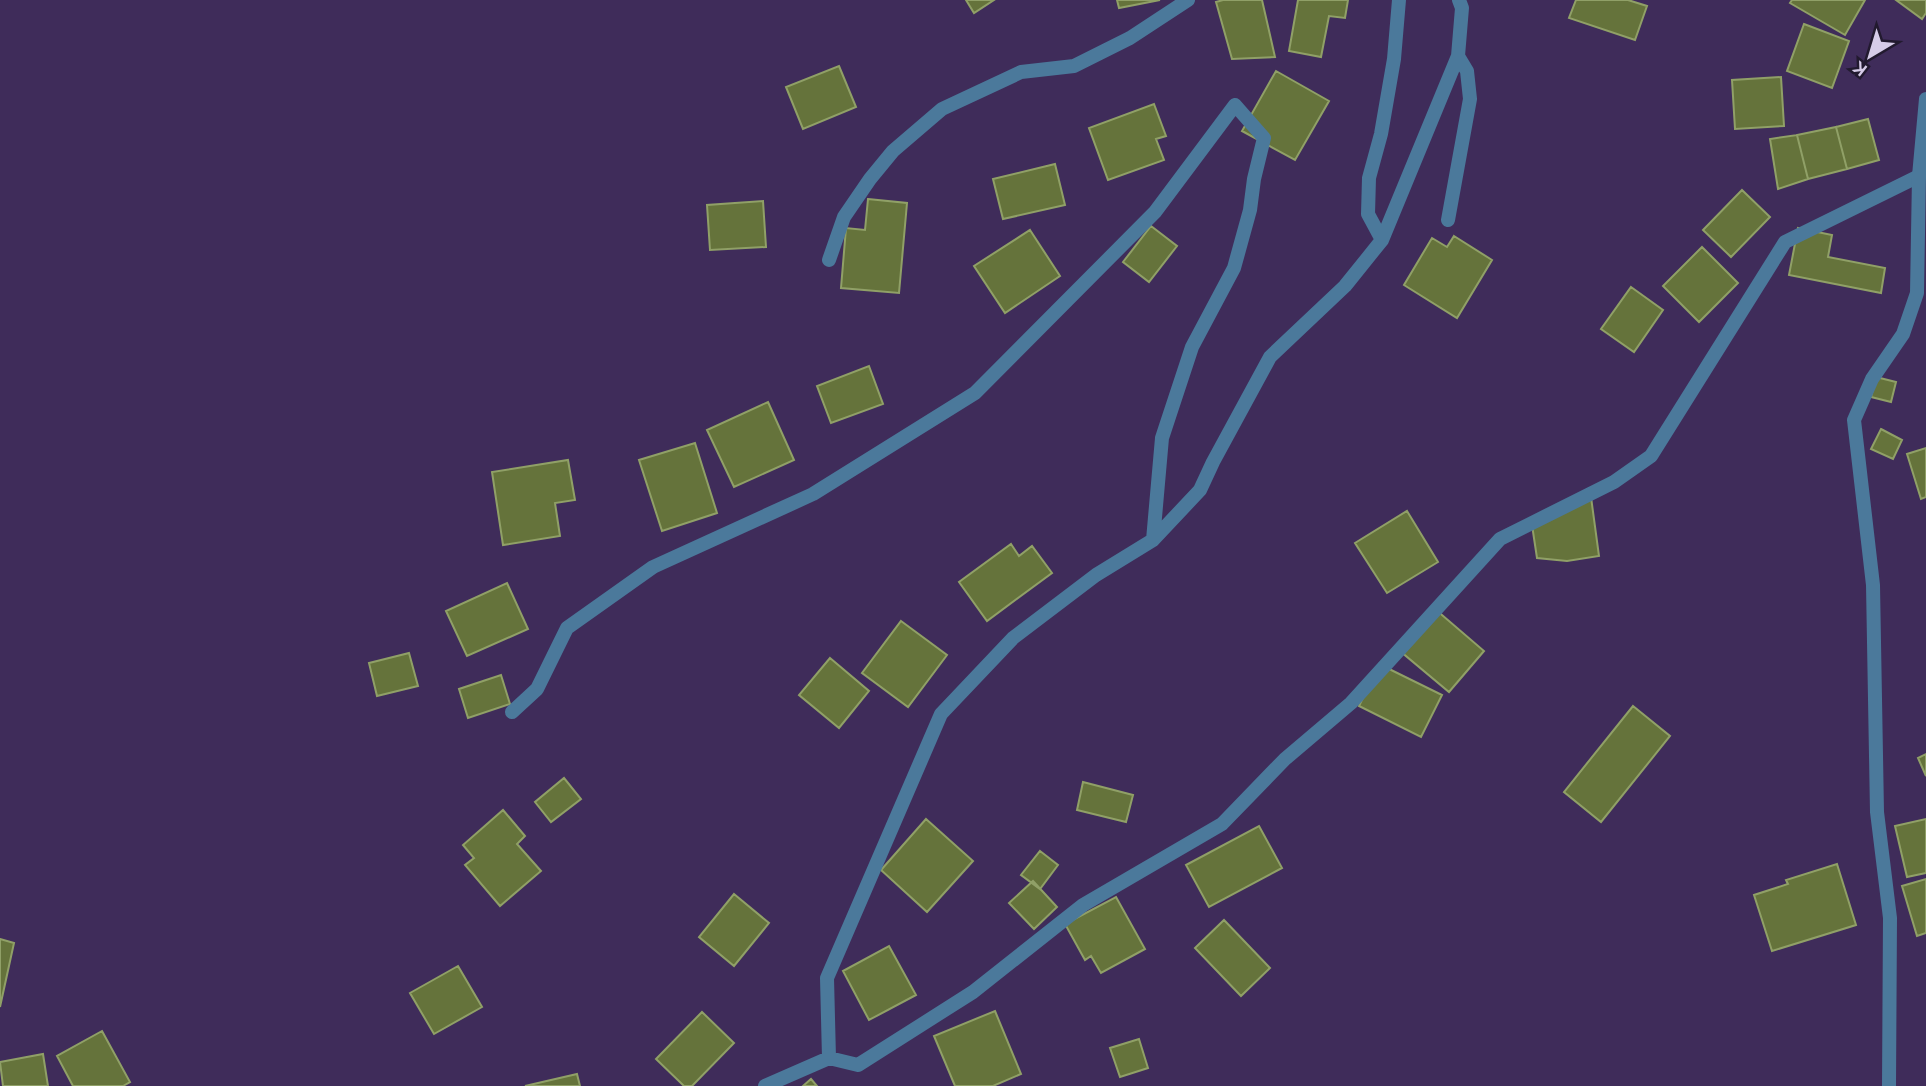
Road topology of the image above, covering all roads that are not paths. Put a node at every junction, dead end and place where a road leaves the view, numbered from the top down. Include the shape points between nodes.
1 (1188, 0) edge
2 (1399, 0) edge
3 (1462, 3) edge
4 (1458, 56) junction
5 (1926, 99) edge
6 (1919, 176) junction
7 (1448, 220) dead end
8 (1382, 240) junction
9 (829, 260) dead end
10 (1153, 540) junction
11 (513, 712) dead end
12 (829, 1058) junction
13 (765, 1086) edge
14 (1889, 1086) edge

1 - 9 street via 1130,38 1074,66 1021,72 942,109 870,179 844,217
2 - 8 street via 1392,71 1369,178 1368,214
3 - 4 street
4 - 7 street via 1467,71 1470,99
4 - 8 street
5 - 6 street
6 - 12 street via 1785,242 1651,456 1614,482 1500,539 1351,703 1285,758 1222,824 1083,905 973,992 858,1065
6 - 14 street via 1917,293 1903,334 1872,379 1854,420 1872,585 1877,812 1890,918
8 - 10 street via 1345,286 1270,357 1200,491
10 - 11 street via 1162,438 1192,347 1234,268 1264,138 1235,105 1155,212 975,393 813,494 653,567 567,628 537,689
10 - 12 street via 1096,575 1013,638 941,714 827,978
12 - 13 street

